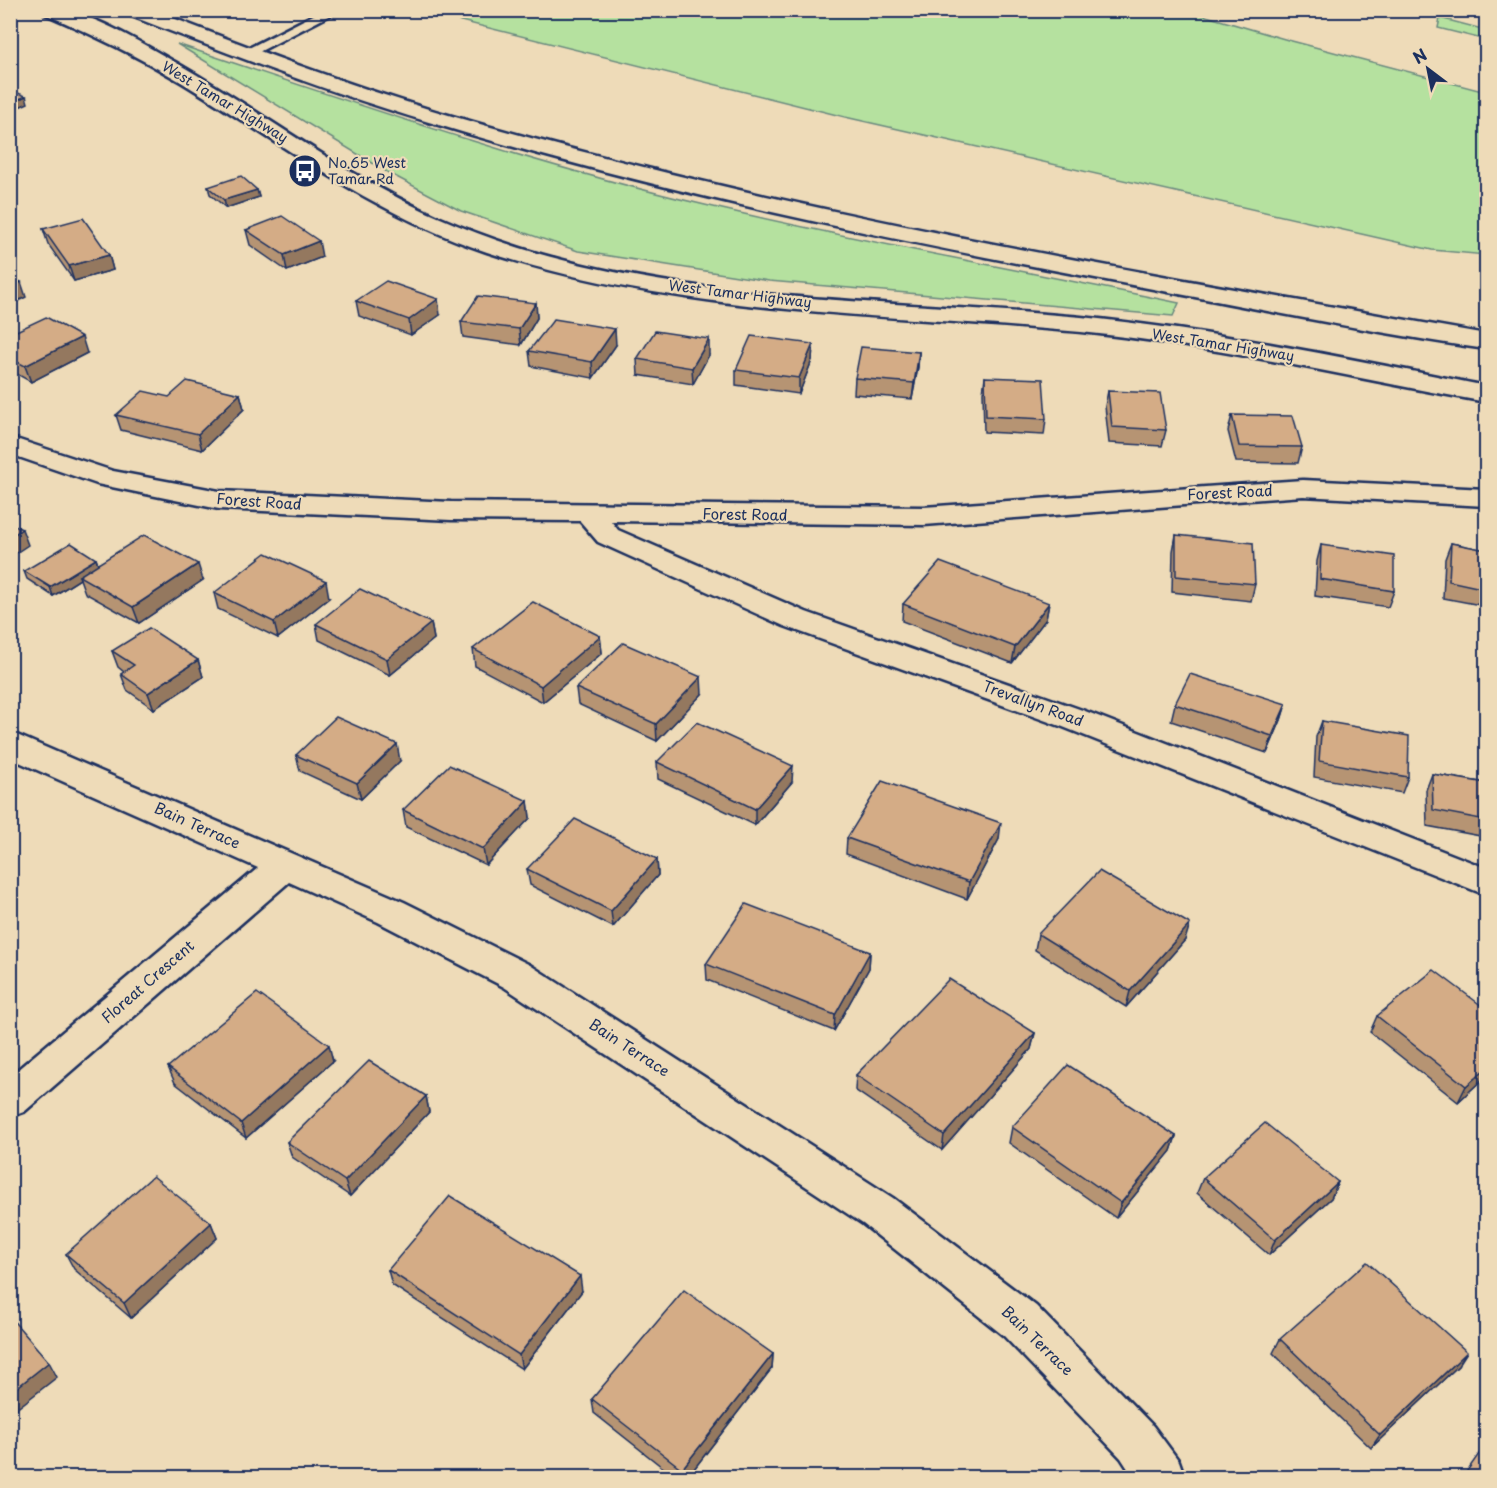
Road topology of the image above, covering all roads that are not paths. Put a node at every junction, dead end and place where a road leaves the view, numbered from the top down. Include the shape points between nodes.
1 (52, 10) edge
2 (133, 10) edge
3 (334, 10) edge
4 (246, 53) junction
5 (1486, 342) edge
6 (1486, 394) edge
7 (10, 445) edge
8 (1486, 497) edge
9 (588, 513) junction
10 (10, 744) edge
11 (286, 864) junction
12 (1486, 882) edge
13 (10, 1100) edge
14 (1162, 1478) edge

1 - 6 main road, West Tamar Highway via 180,73 402,209 454,233 528,257 600,275 720,294 1076,324 1188,338
2 - 4 main road
3 - 4 lane
4 - 5 main road via 442,119 775,206 956,244
7 - 9 main road, Forest Road via 107,478 219,500
8 - 9 main road, Forest Road via 1303,488 924,516
9 - 12 main road, Trevallyn Road via 608,536 795,620 1074,719
10 - 11 main road, Bain Terrace
11 - 13 main road, Floreat Crescent
11 - 14 main road, Bain Terrace via 517,976 878,1211 1020,1321 1137,1442

